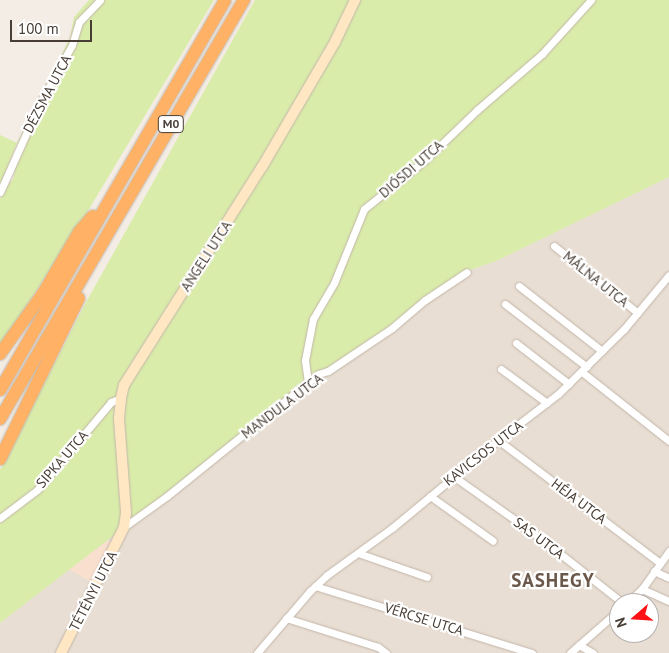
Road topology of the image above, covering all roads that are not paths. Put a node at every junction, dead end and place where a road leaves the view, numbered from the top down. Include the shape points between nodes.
1 (100, 0) edge
2 (224, 0) edge
3 (244, 0) edge
4 (355, 0) edge
5 (591, 0) edge
6 (0, 192) edge
7 (111, 195) junction
8 (554, 246) dead end
9 (99, 248) junction
10 (467, 272) dead end
11 (669, 276) edge
12 (519, 286) dead end
13 (506, 304) dead end
14 (638, 313) junction
15 (516, 343) dead end
16 (602, 351) junction
17 (0, 354) edge
18 (501, 369) dead end
19 (584, 369) junction
20 (308, 382) junction
21 (569, 384) junction
22 (0, 390) edge
23 (120, 398) junction
24 (547, 403) junction
25 (0, 419) edge
26 (498, 440) junction
27 (669, 440) edge
28 (0, 459) edge
29 (453, 476) junction
30 (430, 496) junction
31 (0, 518) edge
32 (124, 528) junction
33 (493, 541) dead end
34 (669, 551) edge
35 (358, 553) junction
36 (660, 563) junction
37 (654, 571) junction
38 (427, 577) dead end
39 (669, 578) edge
40 (316, 586) junction
41 (642, 589) junction
42 (610, 593) edge
43 (638, 593) edge
44 (669, 601) edge
45 (286, 618) junction
46 (609, 619) edge
47 (579, 645) junction
48 (60, 653) edge
49 (257, 653) edge
50 (386, 653) edge
51 (532, 653) edge
52 (570, 653) edge
53 (593, 653) edge

1 - 6 street, DÉZSMA UTCA via 80,22 72,45 39,105
2 - 7 highway, M0
3 - 9 highway, M0
4 - 23 street, ANGELI UTCA via 335,42 271,152 129,375
5 - 20 street, DIÓSDI UTCA via 542,54 424,161 364,209 334,283 313,320 305,360
7 - 17 highway via 79,232 44,292
7 - 22 highway, M0
8 - 14 street, MÁLNA UTCA
9 - 25 highway, M0
9 - 28 highway via 95,267
10 - 20 street, MANDULA UTCA via 425,300 392,328
11 - 14 street, KAVICSOS UTCA
12 - 16 street
13 - 19 street
14 - 16 street, KAVICSOS UTCA
15 - 21 street
16 - 19 street, KAVICSOS UTCA
18 - 24 street
19 - 21 street, KAVICSOS UTCA
19 - 27 street
20 - 32 street, MANDULA UTCA
21 - 24 street, KAVICSOS UTCA
23 - 31 street, SIPKA UTCA via 111,402 37,490
23 - 32 street, ANGELI UTCA
24 - 26 street, KAVICSOS UTCA
26 - 29 street, KAVICSOS UTCA
26 - 36 street, HÉJA UTCA
29 - 30 street, KAVICSOS UTCA
29 - 42 street, SAS UTCA
30 - 33 street
30 - 35 street, KAVICSOS UTCA
32 - 48 street, TÉTÉNYI UTCA
34 - 36 street
35 - 38 street
35 - 40 street, KAVICSOS UTCA
36 - 37 street
37 - 39 street
37 - 41 street
40 - 45 street, KAVICSOS UTCA
40 - 51 street, VÉRCSE UTCA
41 - 43 street
41 - 44 street
45 - 49 street, KAVICSOS UTCA
45 - 50 street via 378,647
46 - 47 street
47 - 52 street
47 - 53 street

